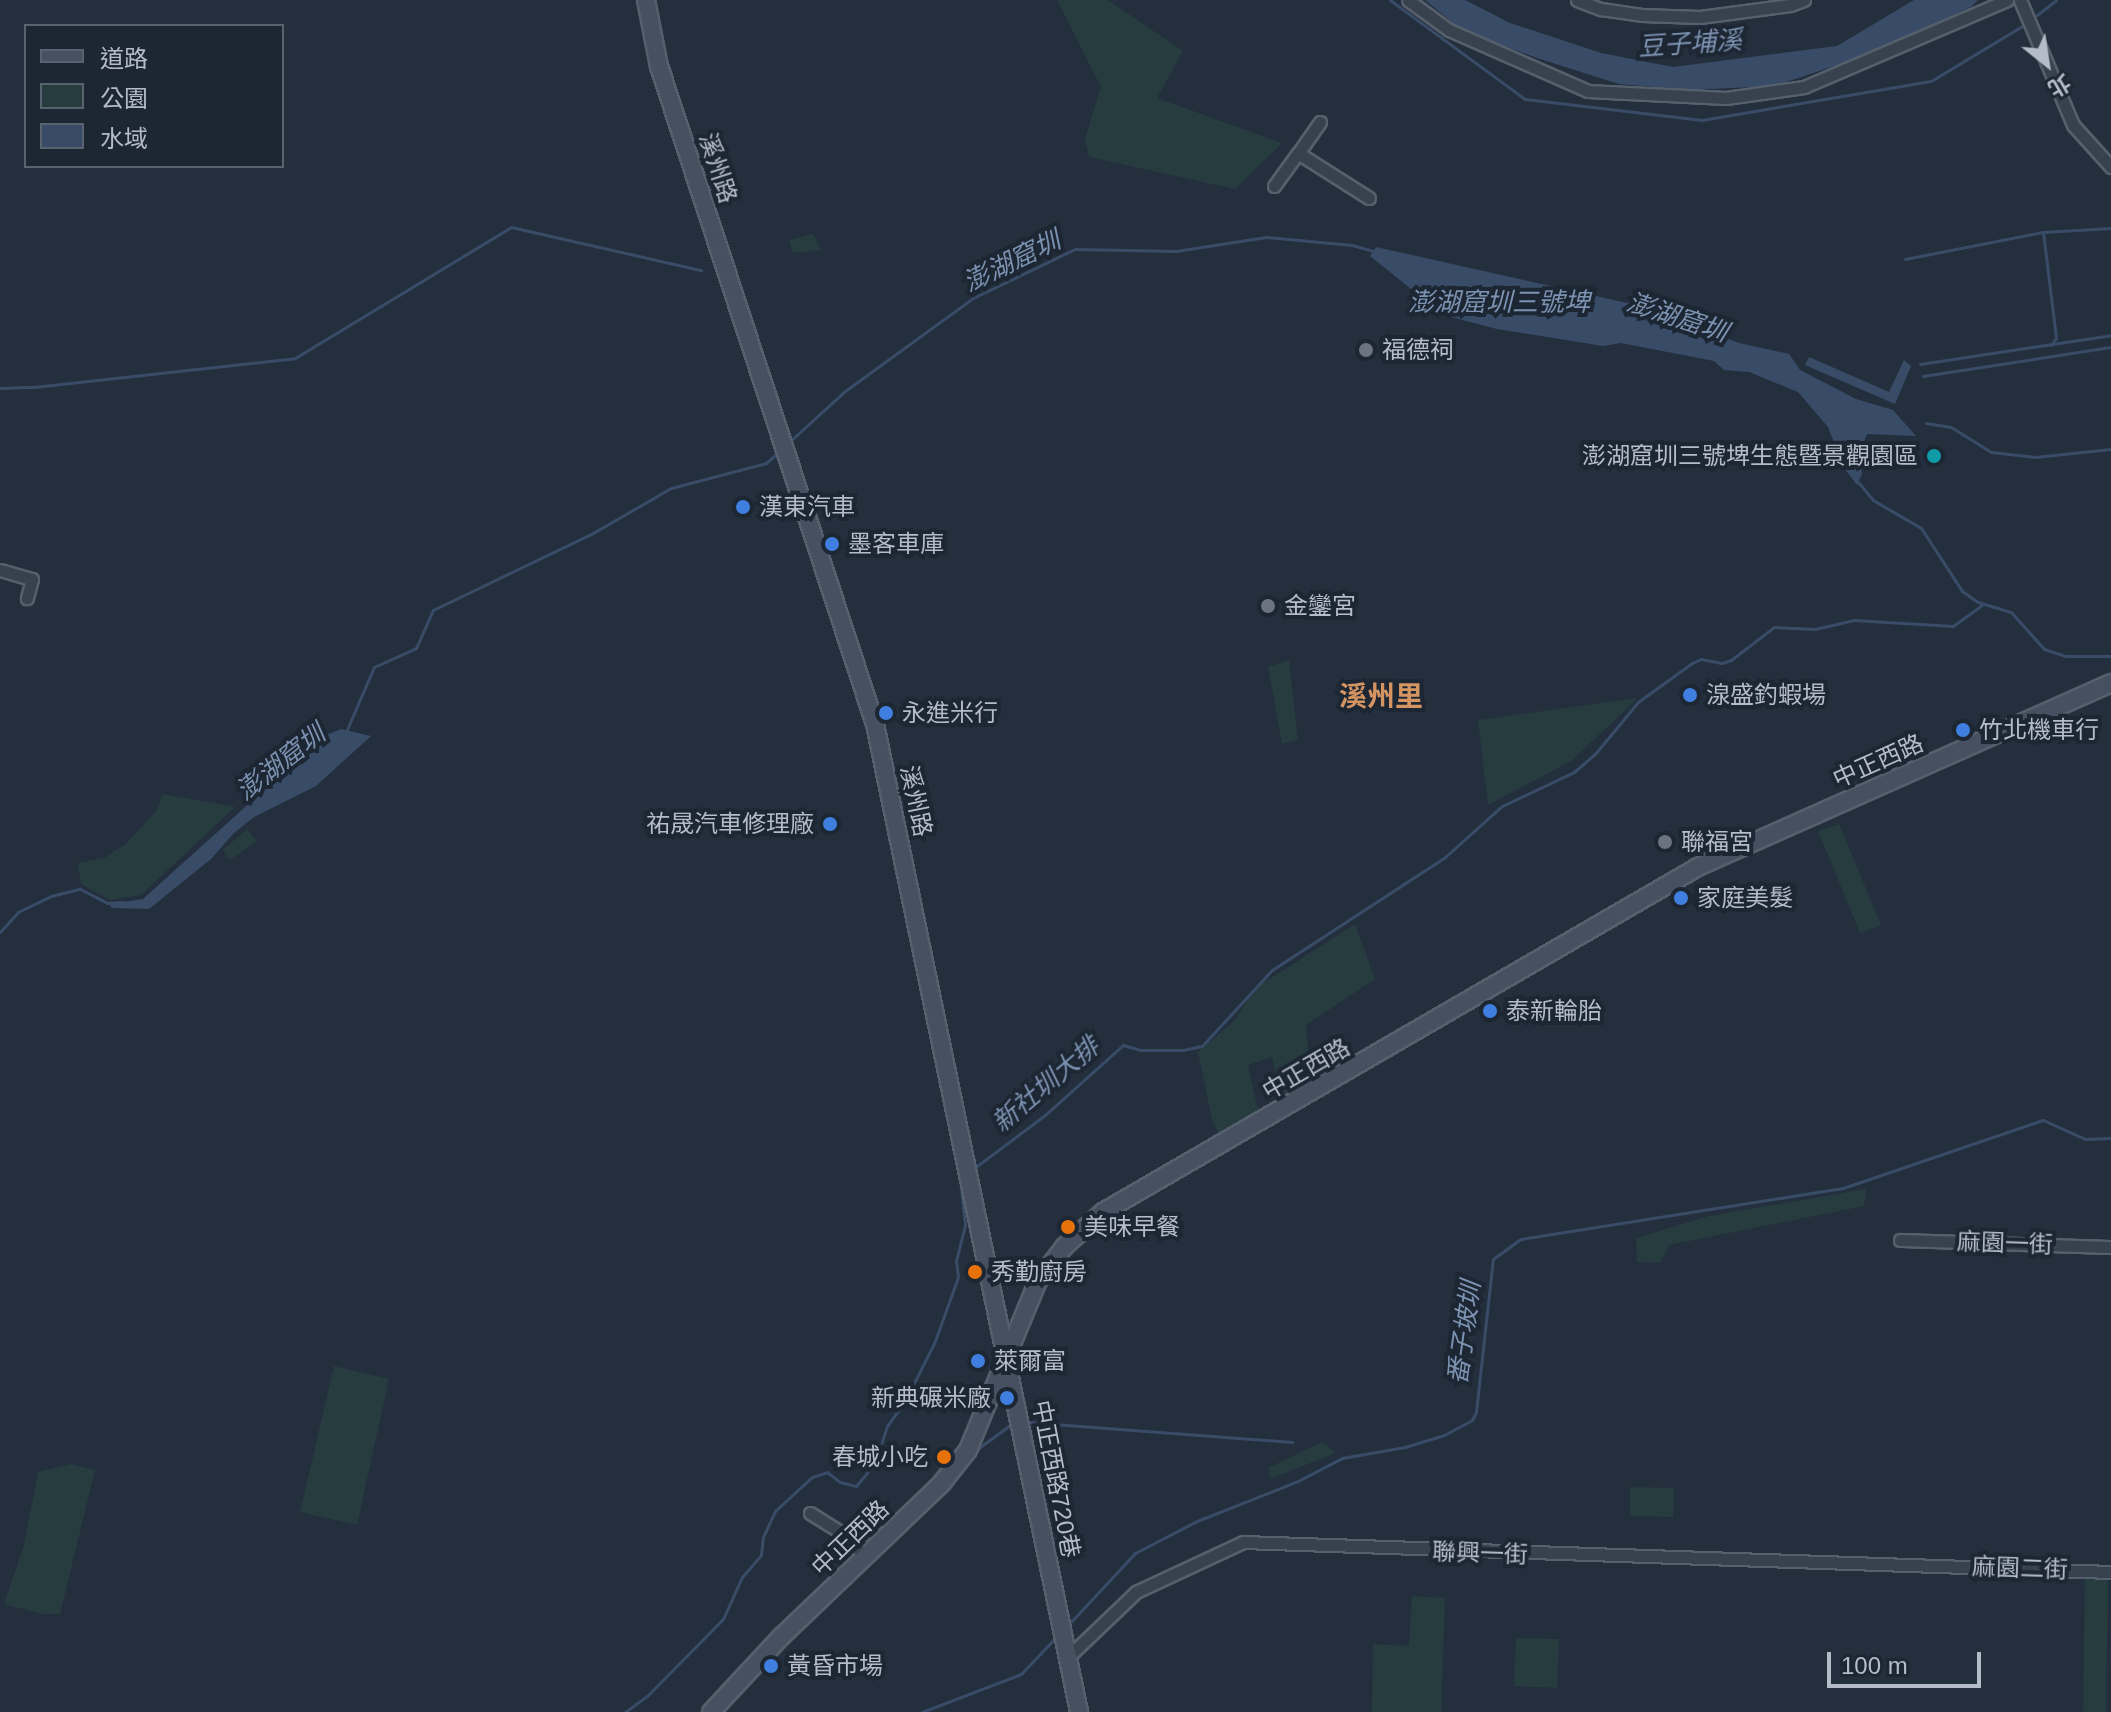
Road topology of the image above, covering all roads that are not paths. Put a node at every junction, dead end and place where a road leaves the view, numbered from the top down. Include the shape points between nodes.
1 (646, 0) edge
2 (1408, 0) edge
3 (1577, 0) edge
4 (1804, 0) edge
5 (2007, 0) edge
6 (2020, 0) edge
7 (1320, 122) dead end
8 (1298, 153) junction
9 (2111, 167) edge
10 (1274, 186) dead end
11 (1369, 198) dead end
12 (0, 570) edge
13 (27, 598) dead end
14 (2111, 683) edge
15 (1900, 1240) dead end
16 (2111, 1247) edge
17 (1007, 1356) junction
18 (810, 1513) dead end
19 (865, 1556) junction
20 (1929, 1564) joint
21 (2111, 1572) edge
22 (1068, 1657) junction
23 (711, 1712) edge
24 (1079, 1712) edge

1 - 17 main road, 溪州路 via 659,66 875,724
2 - 5 street via 1449,30 1588,91 1726,98 1804,87
3 - 4 street via 1642,15 1700,17
6 - 9 street via 2073,125
7 - 8 street
8 - 10 street
8 - 11 street
12 - 13 street via 32,579
14 - 17 main road, 中正西路 via 1698,867 1103,1212 1065,1246 1038,1281
15 - 16 street, 麻園一街
17 - 19 main road, 中正西路 via 968,1450 940,1485
17 - 22 main road, 中正西路720巷
18 - 19 street
19 - 23 main road, 中正西路
20 - 21 street, 麻園二街
20 - 22 street, 聯興一街 via 1706,1561 1243,1542 1136,1592
22 - 24 main road, 中正西路720巷

